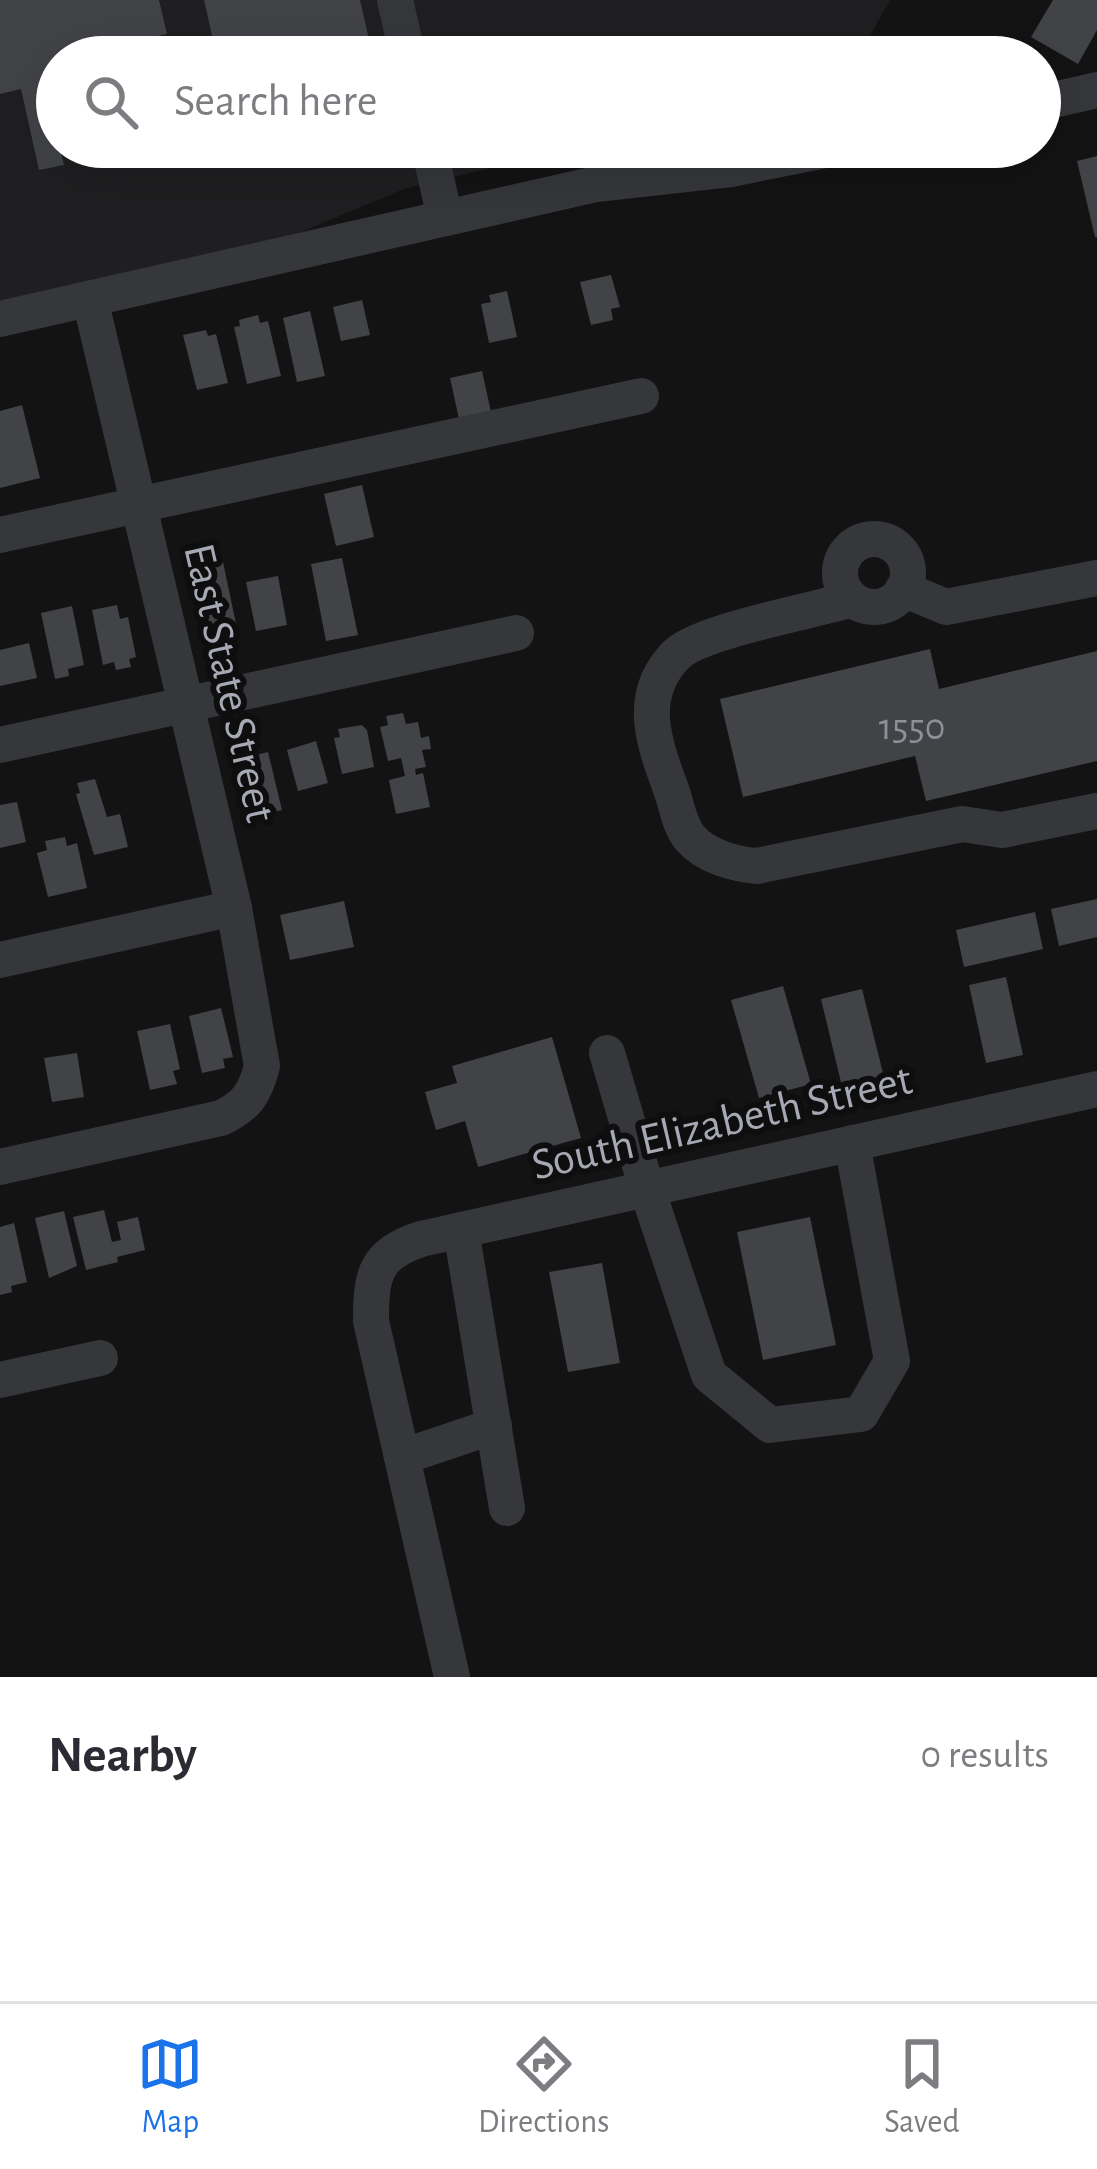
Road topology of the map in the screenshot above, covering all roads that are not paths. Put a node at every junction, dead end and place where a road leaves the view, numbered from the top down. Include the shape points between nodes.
1 (395, 0) edge
2 (403, 36) edge
3 (1097, 90) edge
4 (1061, 98) edge
5 (434, 168) edge
6 (735, 168) edge
7 (445, 218) junction
8 (90, 298) junction
9 (0, 319) edge
10 (641, 396) dead end
11 (137, 504) junction
12 (0, 536) edge
13 (1097, 578) edge
14 (903, 589) junction
15 (852, 599) junction
16 (516, 633) dead end
17 (186, 704) junction
18 (0, 745) edge
19 (1097, 812) edge
20 (234, 908) junction
21 (0, 960) edge
22 (608, 1053) dead end
23 (1097, 1089) edge
24 (852, 1143) junction
25 (0, 1167) edge
26 (647, 1189) junction
27 (461, 1230) junction
28 (100, 1358) dead end
29 (0, 1380) edge
30 (494, 1426) junction
31 (402, 1457) junction
32 (508, 1508) dead end
33 (452, 1677) edge

1 - 2 street
3 - 4 street
5 - 7 street
6 - 7 street via 596,184
7 - 8 street
8 - 9 street
8 - 11 street, East State Street
10 - 11 street
11 - 12 street
11 - 17 street, East State Street
13 - 14 street via 946,608
14 - 15 street via 884,605
14 - 15 street via 908,572 900,551 870,539 849,549 840,569
15 - 19 street via 691,644 666,666 650,707 652,735 685,830 698,845 757,866 962,824 1001,830
16 - 17 street
17 - 18 street
17 - 20 street, East State Street
20 - 21 street
20 - 25 street, East State Street via 262,1066 242,1108
22 - 26 street
23 - 24 street, South Elizabeth Street
24 - 26 street, South Elizabeth Street
24 - 26 street via 892,1361 861,1414 770,1425 710,1376
26 - 27 street, South Elizabeth Street
27 - 30 street
27 - 31 street, South Elizabeth Street via 398,1246 371,1283 371,1321
28 - 29 street
30 - 31 street
30 - 32 street
31 - 33 street

